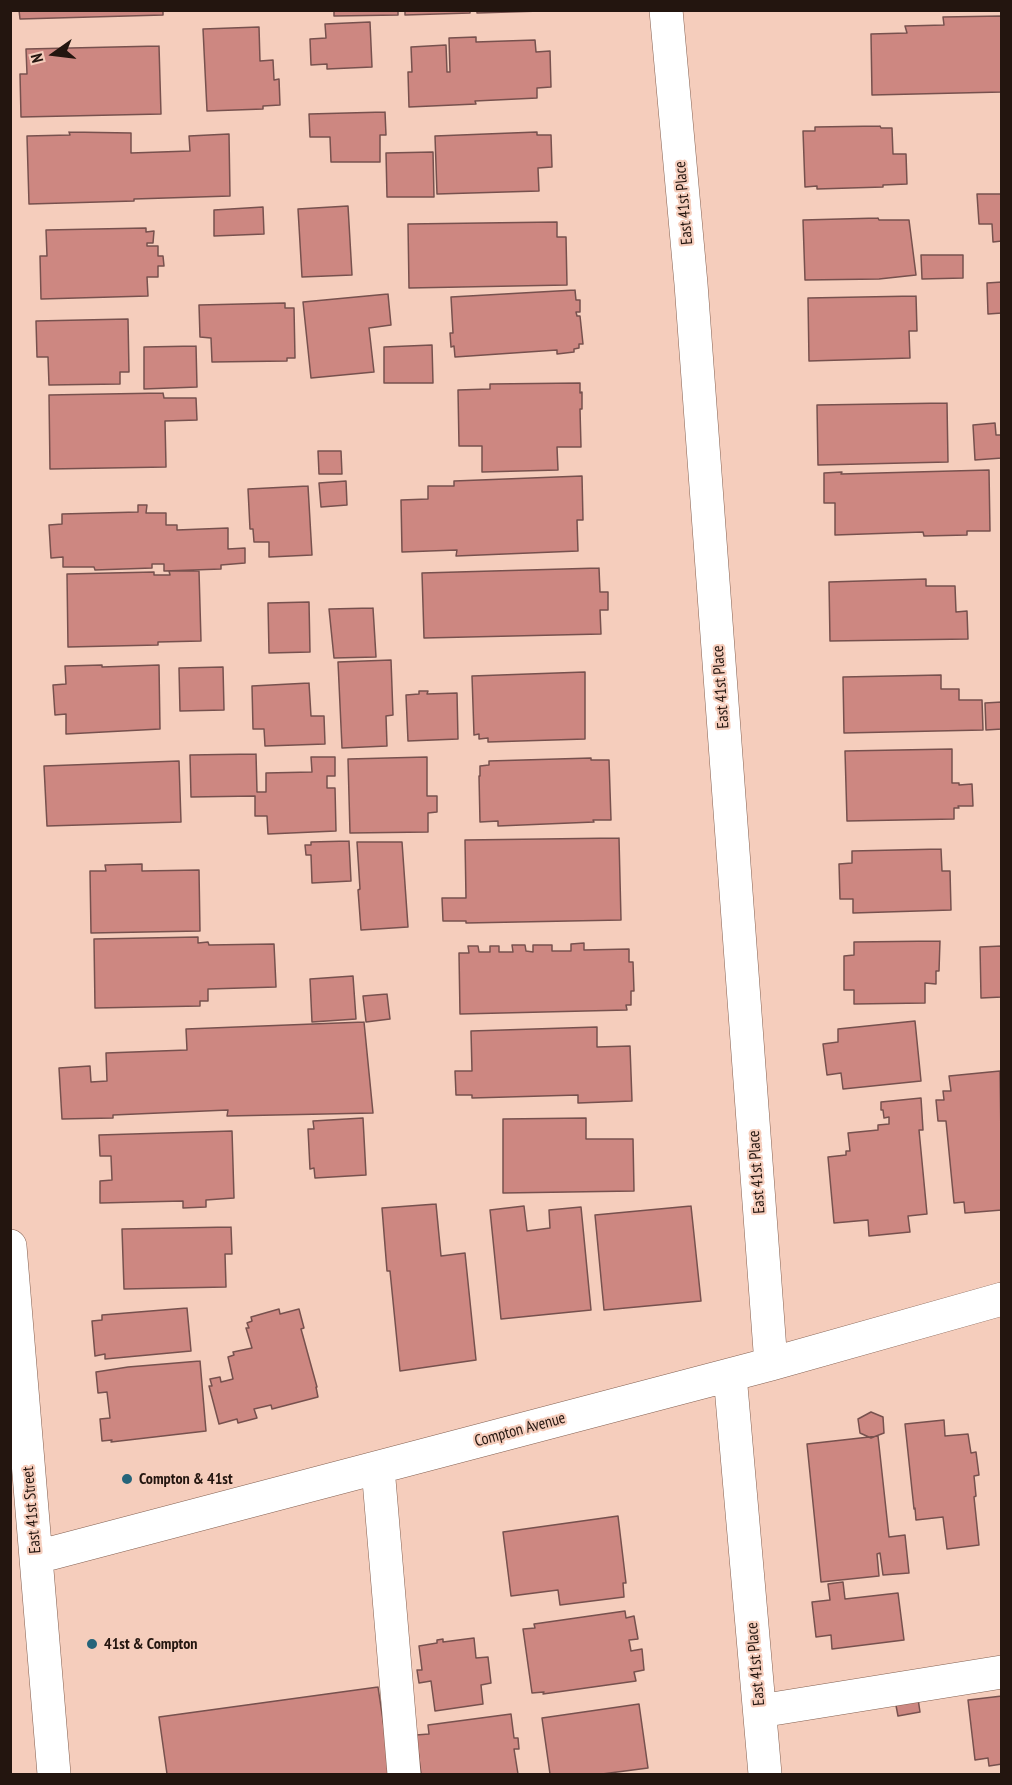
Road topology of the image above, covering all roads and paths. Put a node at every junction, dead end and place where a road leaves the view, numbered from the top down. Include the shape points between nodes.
1 (666, 10) edge
2 (10, 1246) edge
3 (1002, 1299) edge
4 (771, 1364) junction
5 (730, 1375) junction
6 (18, 1433) edge
7 (378, 1468) junction
8 (37, 1557) junction
9 (1002, 1672) edge
10 (760, 1711) junction
11 (54, 1774) edge
12 (404, 1774) edge
13 (765, 1774) edge

1 - 4 street, East 41st Place via 691,284
2 - 6 street, East 41st Street
3 - 4 street, Compton Avenue
4 - 5 street, Compton Avenue
5 - 7 street, Compton Avenue
5 - 10 street, East 41st Place
6 - 8 street, East 41st Street
7 - 8 street, Compton Avenue
7 - 12 street
8 - 11 street, East 41st Street
9 - 10 street
10 - 13 street, East 41st Place

